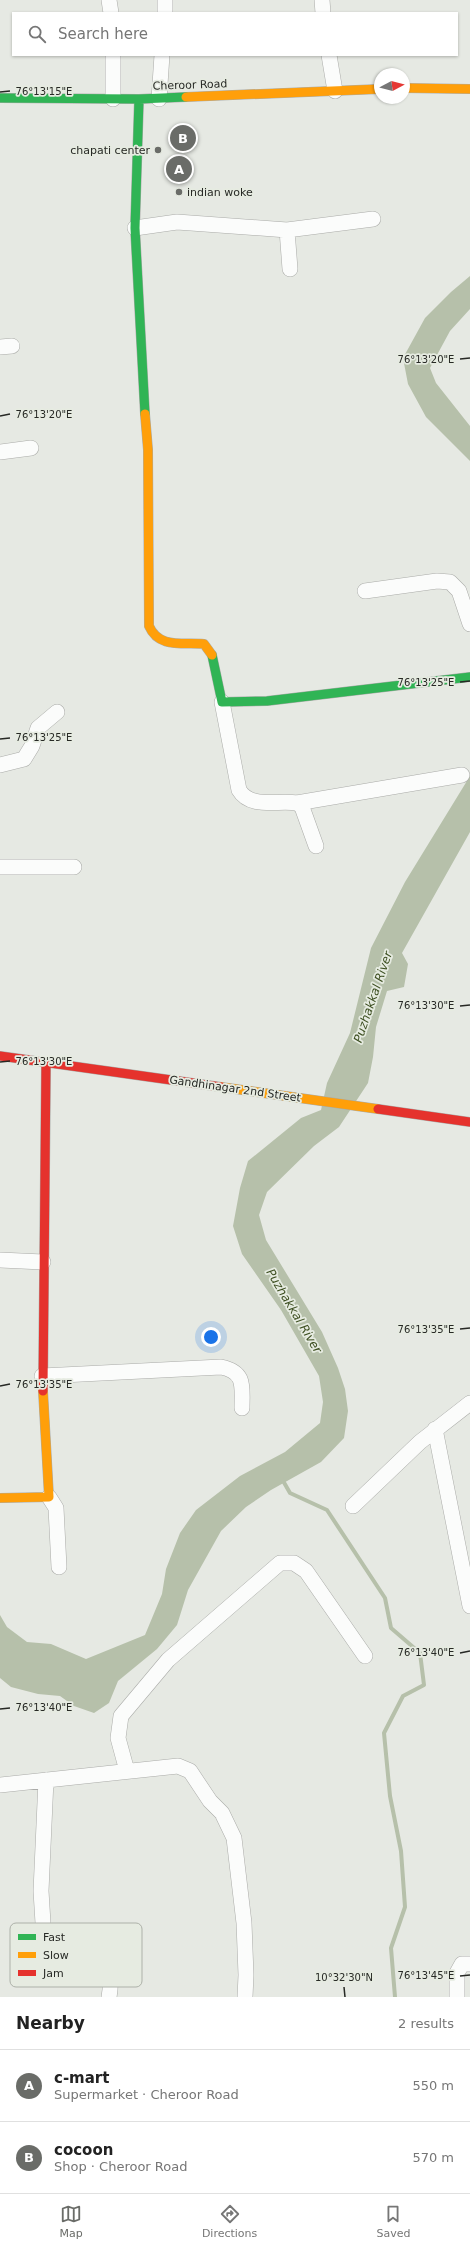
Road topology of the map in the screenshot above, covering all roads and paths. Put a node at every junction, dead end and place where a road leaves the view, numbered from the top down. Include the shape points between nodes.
1 (109, 0) edge
2 (165, 0) edge
3 (322, 0) edge
4 (111, 12) edge
5 (165, 12) edge
6 (323, 12) edge
7 (113, 56) edge
8 (162, 56) edge
9 (330, 56) edge
10 (410, 88) edge
11 (374, 89) edge
12 (470, 89) edge
13 (335, 91) junction
14 (0, 98) edge
15 (159, 98) junction
16 (113, 99) junction
17 (140, 99) junction
18 (373, 219) dead end
19 (135, 228) junction
20 (287, 230) junction
21 (290, 269) dead end
22 (31, 448) dead end
23 (0, 452) edge
24 (365, 591) dead end
25 (470, 624) edge
26 (470, 677) edge
27 (222, 702) junction
28 (57, 712) dead end
29 (0, 766) edge
30 (462, 775) dead end
31 (297, 803) junction
32 (316, 846) dead end
33 (0, 867) edge
34 (74, 867) dead end
35 (0, 1056) edge
36 (46, 1062) junction
37 (470, 1122) edge
38 (0, 1260) edge
39 (43, 1262) junction
40 (42, 1376) junction
41 (470, 1403) edge
42 (242, 1408) dead end
43 (435, 1429) junction
44 (49, 1496) junction
45 (0, 1498) edge
46 (353, 1506) dead end
47 (59, 1567) dead end
48 (470, 1606) edge
49 (365, 1656) dead end
50 (127, 1771) junction
51 (46, 1780) junction
52 (0, 1785) edge
53 (42, 1923) edge
54 (470, 1964) edge
55 (110, 1987) edge
56 (109, 1997) edge
57 (245, 1997) edge
58 (457, 1997) edge

1 - 4 street
2 - 5 street
3 - 6 street
7 - 16 street
8 - 15 street
9 - 13 street
10 - 12 street
11 - 13 street, Cheroor Road
13 - 15 street, Cheroor Road
14 - 16 street, Cheroor Road
15 - 17 street, Cheroor Road
16 - 17 street, Cheroor Road
17 - 19 street
18 - 20 street
19 - 20 street via 177,222
19 - 27 street via 148,450 149,626 152,635 162,643 204,644 212,654
20 - 21 street
22 - 23 street
24 - 25 street via 450,582 459,591
26 - 27 street via 267,701
27 - 31 street via 239,790 243,798 254,802
28 - 29 street via 38,728 32,746 24,758
30 - 31 street
31 - 32 street via 302,807
33 - 34 street
35 - 36 street, Gandhinagar 2nd Street
36 - 37 street, Gandhinagar 2nd Street
36 - 39 street
38 - 39 street
39 - 40 street
40 - 42 street via 221,1367 233,1370 242,1380
40 - 44 street
41 - 43 street
43 - 46 street
43 - 48 street
44 - 45 street
44 - 47 street via 56,1508
49 - 50 street via 306,1571 294,1563 280,1563 168,1660 121,1716 118,1738
50 - 51 street
50 - 57 street via 178,1766 190,1771 230,1825 234,1838 244,1923
51 - 52 street
51 - 53 street via 41,1892
54 - 58 street via 462,1964 457,1973
55 - 56 street

